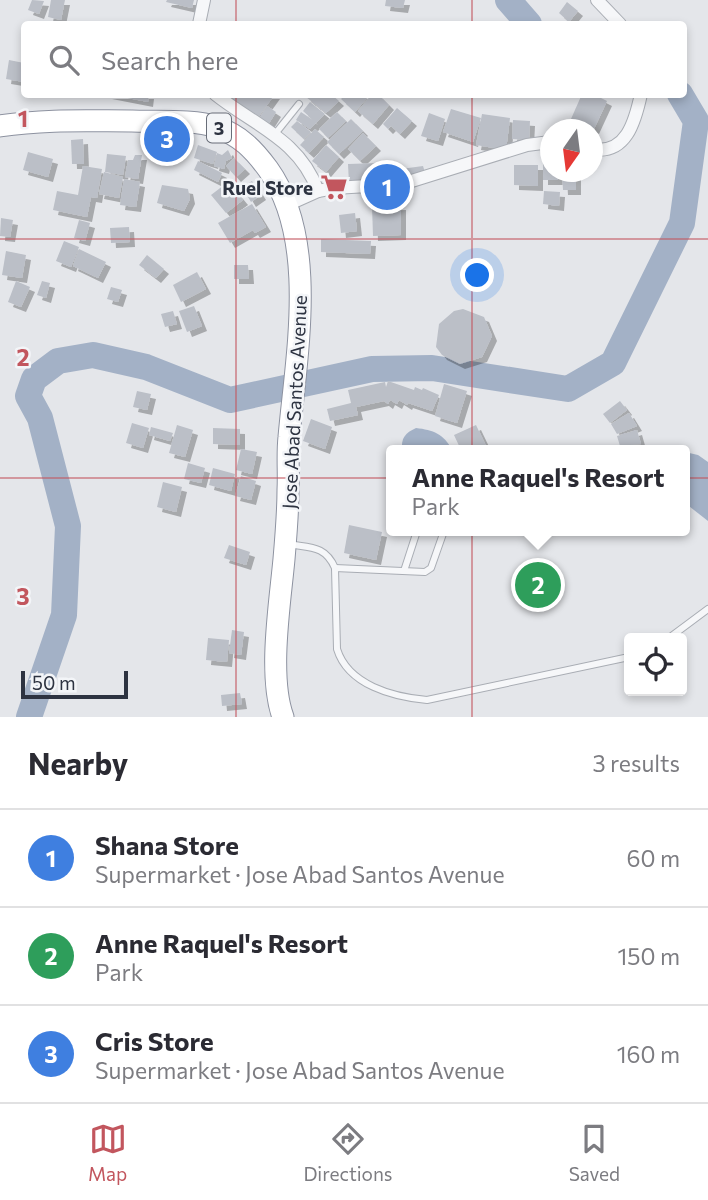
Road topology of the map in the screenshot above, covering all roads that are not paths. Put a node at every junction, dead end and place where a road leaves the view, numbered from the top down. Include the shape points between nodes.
1 (204, 0) edge
2 (597, 0) edge
3 (199, 21) edge
4 (617, 21) edge
5 (221, 98) edge
6 (640, 98) edge
7 (299, 104) dead end
8 (0, 126) edge
9 (275, 134) junction
10 (540, 143) edge
11 (603, 150) edge
12 (318, 191) junction
13 (289, 204) junction
14 (415, 536) edge
15 (442, 536) edge
16 (286, 543) junction
17 (335, 568) junction
18 (404, 571) junction
19 (708, 609) edge
20 (676, 633) edge
21 (624, 658) edge
22 (283, 717) edge

1 - 3 street
2 - 4 street
5 - 9 street
6 - 11 street via 634,120 617,147
7 - 9 lane
8 - 13 highway, Jose Abad Santos Avenue / 3 via 63,121 215,126 245,141 280,185
9 - 12 street via 300,157
10 - 12 street via 402,184
12 - 13 street
13 - 16 highway, Jose Abad Santos Avenue / 3 via 301,277 301,318 288,441
14 - 18 lane
15 - 18 lane via 431,568
16 - 17 lane via 322,550
16 - 22 highway, Jose Abad Santos Avenue / 3 via 277,674
17 - 18 lane
17 - 21 lane via 341,662 366,684 389,693 427,700
19 - 20 lane

